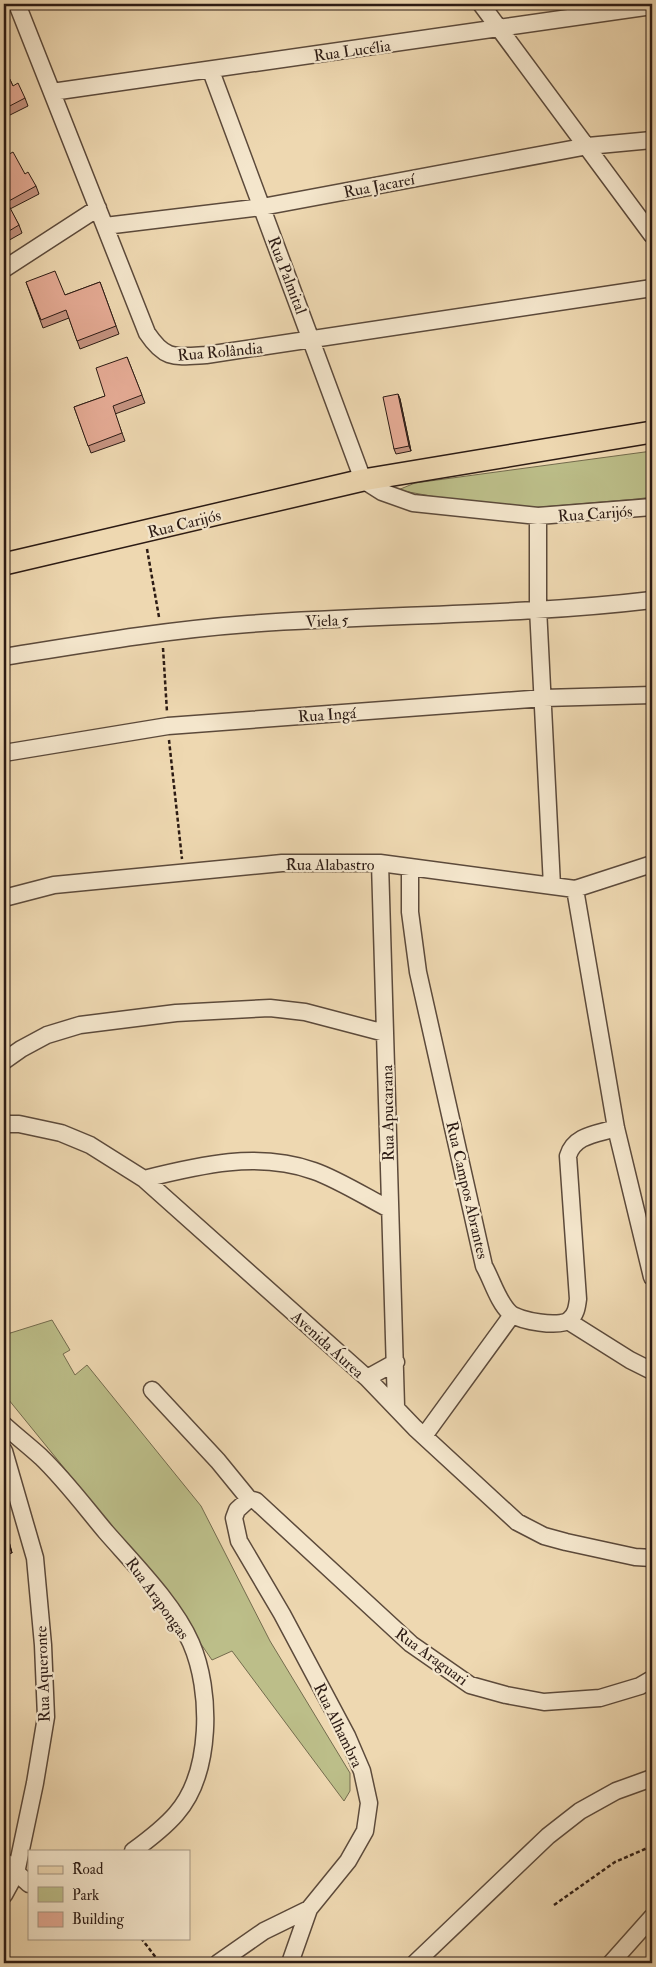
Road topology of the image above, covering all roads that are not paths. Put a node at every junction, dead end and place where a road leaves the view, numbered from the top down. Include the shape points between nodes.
1 (18, 4) edge
2 (481, 4) edge
3 (652, 6) edge
4 (498, 28) junction
5 (211, 71) junction
6 (52, 92) junction
7 (652, 140) edge
8 (588, 146) junction
9 (262, 207) junction
10 (98, 208) junction
11 (105, 226) junction
12 (652, 235) edge
13 (4, 269) edge
14 (652, 288) edge
15 (313, 340) junction
16 (652, 432) edge
17 (363, 480) junction
18 (652, 507) edge
19 (538, 516) junction
20 (4, 564) edge
21 (652, 600) edge
22 (538, 608) junction
23 (4, 657) edge
24 (652, 695) edge
25 (544, 698) junction
26 (4, 753) edge
27 (380, 863) junction
28 (652, 864) edge
29 (410, 867) junction
30 (552, 886) junction
31 (575, 889) junction
32 (4, 898) edge
33 (385, 1033) junction
34 (4, 1061) edge
35 (4, 1124) edge
36 (616, 1128) junction
37 (144, 1179) junction
38 (389, 1209) junction
39 (652, 1277) edge
40 (512, 1315) junction
41 (568, 1321) junction
42 (396, 1362) junction
43 (652, 1371) edge
44 (367, 1378) junction
45 (152, 1390) dead end
46 (396, 1406) junction
47 (4, 1425) edge
48 (424, 1436) junction
49 (4, 1451) edge
50 (252, 1500) junction
51 (652, 1558) edge
52 (652, 1679) edge
53 (651, 1781) edge
54 (134, 1850) edge
55 (4, 1861) edge
56 (16, 1872) junction
57 (28, 1883) edge
58 (4, 1895) edge
59 (309, 1909) junction
60 (652, 1917) edge
61 (218, 1963) edge
62 (290, 1963) edge
63 (415, 1963) edge
64 (611, 1963) edge

1 - 6 street, Rua Rolândia
2 - 4 street
3 - 4 street, Rua Lucélia
4 - 5 street, Rua Lucélia
4 - 8 street
5 - 6 street, Rua Lucélia
5 - 9 street, Rua Palmital
6 - 10 street, Rua Rolândia
7 - 8 street, Rua Jacareí
8 - 9 street, Rua Jacareí
8 - 12 street
9 - 11 street, Rua Jacareí
9 - 15 street, Rua Palmital
10 - 11 street, Rua Rolândia
10 - 13 street
11 - 15 street, Rua Rolândia via 146,332 165,354 174,357 206,355
14 - 15 street, Rua Rolândia
15 - 17 street, Rua Palmital
16 - 17 main road, Rua Carijós
17 - 19 street, Rua Carijós via 382,492 413,503
17 - 20 main road, Rua Carijós
18 - 19 street, Rua Carijós
19 - 22 street
21 - 22 street, Viela 5
22 - 23 street, Viela 5 via 162,631
22 - 25 street
24 - 25 street, Rua Ingá
25 - 26 street, Rua Ingá via 168,726
25 - 30 street
27 - 29 street, Rua Alabastro
27 - 32 street, Rua Alabastro via 282,863 184,872 54,885
27 - 33 street, Rua Apucarana
28 - 31 street, Rua Alabastro
29 - 30 street, Rua Alabastro
29 - 40 street, Rua Campos Abrantes via 410,912 418,972 484,1266
30 - 31 street, Rua Alabastro
31 - 36 street
33 - 34 street via 305,1012 270,1008 176,1013 80,1025 47,1035
33 - 38 street, Rua Apucarana
35 - 37 street, Avenida Áurea via 61,1133 90,1145
36 - 39 street
36 - 41 street via 576,1141 568,1156 578,1299 574,1315
37 - 38 street via 219,1162 291,1164 316,1171
37 - 44 street, Avenida Áurea
38 - 42 street, Rua Apucarana
40 - 41 street via 539,1322
40 - 48 street
41 - 43 street
42 - 44 street
42 - 46 street, Rua Apucarana
44 - 46 street, Avenida Áurea
45 - 50 street, Rua Araguari
46 - 48 street, Avenida Áurea
47 - 54 street, Rua Arapongas via 42,1458 150,1582 191,1642 201,1671 206,1700 206,1732 190,1788 177,1812
48 - 51 street, Avenida Áurea via 517,1522 538,1533 596,1550
49 - 56 street, Rua Aqueronte via 35,1558 45,1708 35,1783
50 - 52 street, Rua Araguari via 412,1644 470,1685 544,1702 600,1698
50 - 59 street, Rua Alhambra via 242,1503 234,1518 239,1541 347,1736 362,1772 369,1803 365,1831 348,1861
53 - 63 street via 604,1797 574,1816 542,1842
55 - 56 street
56 - 57 street
56 - 58 street, Rua Aqueronte
59 - 61 street via 264,1931
59 - 62 street, Rua Alhambra
60 - 64 street

